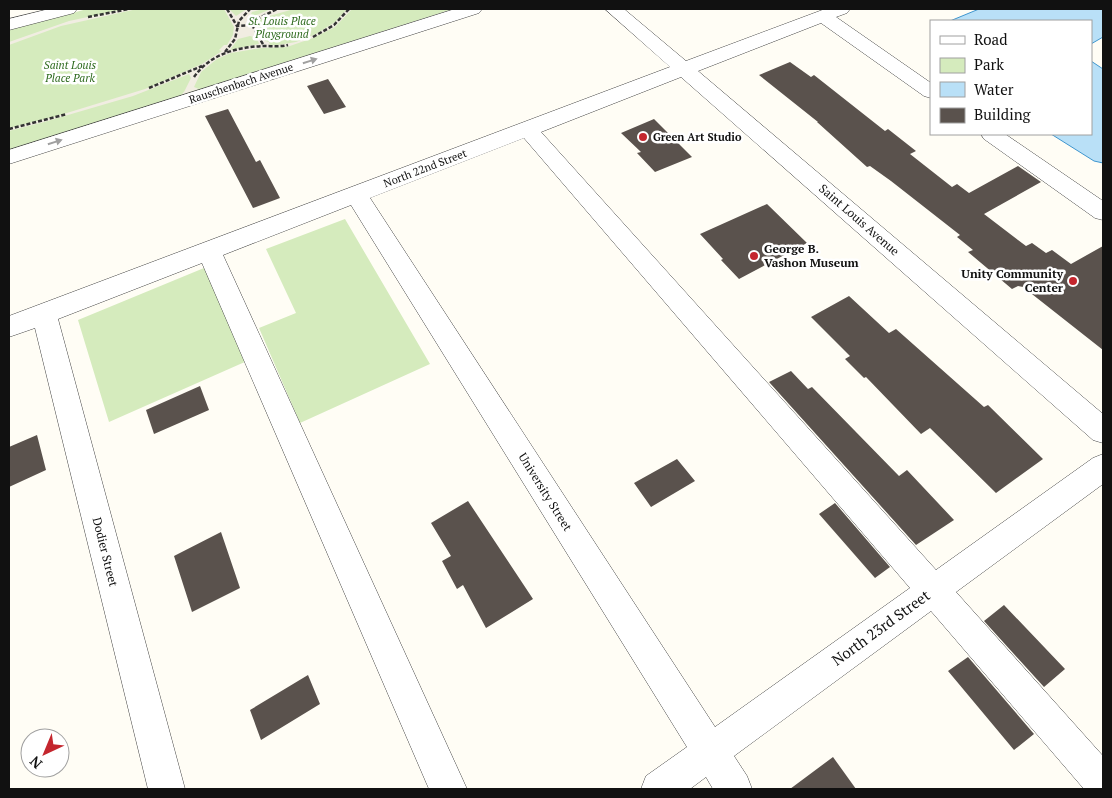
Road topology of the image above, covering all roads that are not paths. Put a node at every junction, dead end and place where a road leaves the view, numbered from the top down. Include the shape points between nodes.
1 (68, 9) edge
2 (472, 9) edge
3 (614, 9) edge
4 (817, 14) edge
5 (9, 25) edge
6 (684, 69) junction
7 (930, 91) edge
8 (527, 129) junction
9 (992, 135) edge
10 (9, 157) edge
11 (356, 194) junction
12 (1103, 212) edge
13 (208, 251) junction
14 (44, 314) junction
15 (9, 327) edge
16 (1103, 431) edge
17 (1103, 467) edge
18 (934, 590) junction
19 (711, 752) junction
20 (1103, 782) edge
21 (166, 789) edge
22 (448, 789) edge
23 (659, 789) edge
24 (734, 789) edge

1 - 5 street
10 -> 2 street, Rauschenbach Avenue
3 - 6 street, Saint Louis Avenue
4 - 6 street, North 22nd Street
4 - 7 street
6 - 8 street, North 22nd Street
6 - 16 street, Saint Louis Avenue
8 - 11 street, North 22nd Street
8 - 18 street
9 - 12 street
11 - 13 street, North 22nd Street
11 - 19 street, University Street
13 - 14 street, North 22nd Street
13 - 22 street
14 - 15 street, North 22nd Street
14 - 21 street, Dodier Street
17 - 18 street, North 23rd Street
18 - 19 street, North 23rd Street
18 - 20 street
19 - 23 street, North 23rd Street
19 - 24 street, University Street

